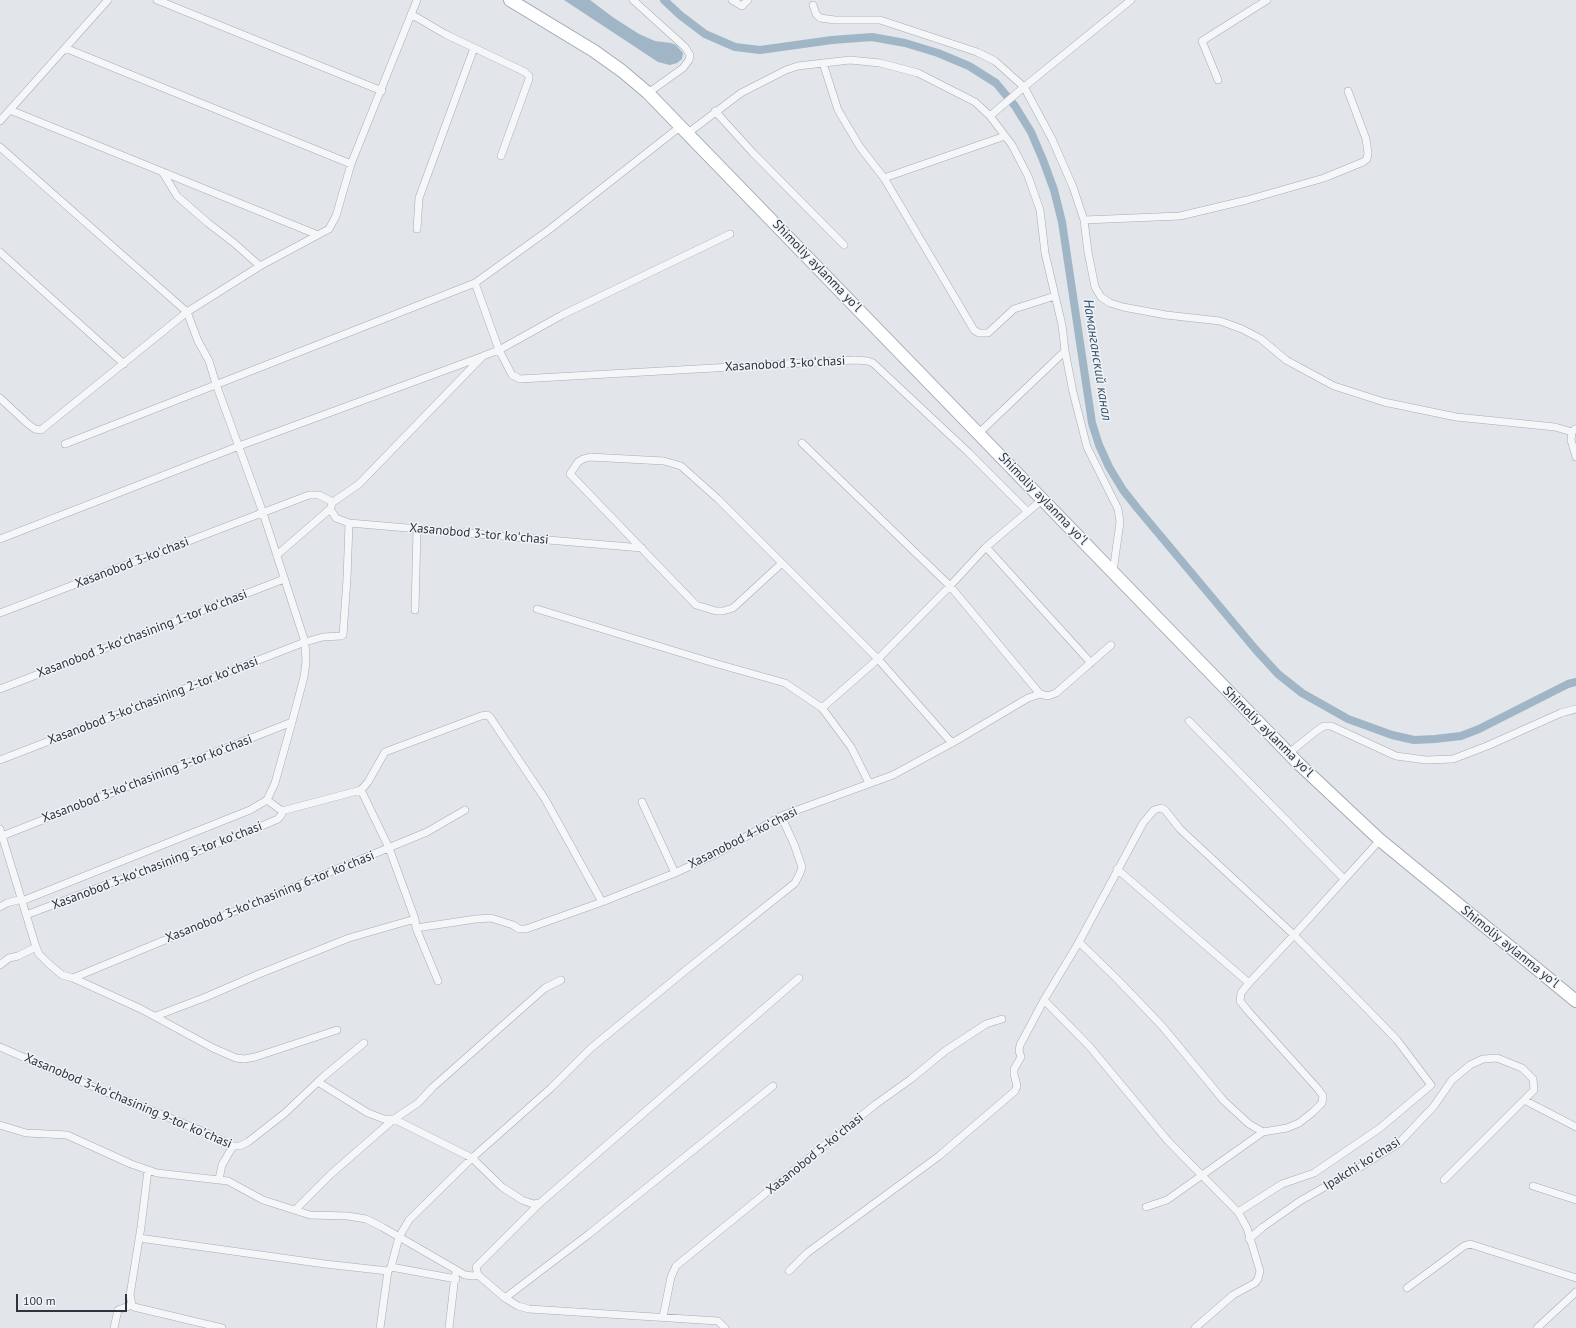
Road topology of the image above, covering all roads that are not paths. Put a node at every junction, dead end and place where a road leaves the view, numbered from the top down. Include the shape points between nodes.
1 (108, 0) edge
2 (158, 0) edge
3 (417, 0) edge
4 (510, 0) edge
5 (633, 0) edge
6 (732, 0) edge
7 (748, 0) edge
8 (1131, 0) edge
9 (1267, 0) edge
10 (813, 5) dead end
11 (411, 14) junction
12 (65, 48) junction
13 (474, 48) junction
14 (823, 63) junction
15 (1218, 80) dead end
16 (1021, 89) junction
17 (1348, 91) dead end
18 (382, 92) junction
19 (648, 93) junction
20 (10, 110) junction
21 (715, 111) junction
22 (992, 114) junction
23 (0, 121) edge
24 (685, 130) junction
25 (1005, 136) junction
26 (0, 147) edge
27 (501, 156) dead end
28 (351, 164) junction
29 (163, 173) junction
30 (884, 178) junction
31 (1084, 220) junction
32 (417, 229) dead end
33 (730, 234) dead end
34 (318, 235) junction
35 (844, 245) dead end
36 (0, 252) edge
37 (260, 266) junction
38 (475, 283) junction
39 (1055, 296) junction
40 (187, 312) junction
41 (499, 350) junction
42 (1065, 351) junction
43 (483, 356) junction
44 (124, 364) junction
45 (216, 384) junction
46 (0, 398) edge
47 (1574, 430) edge
48 (979, 433) junction
49 (802, 443) dead end
50 (65, 444) dead end
51 (239, 446) junction
52 (1576, 457) edge
53 (1043, 499) junction
54 (333, 502) junction
55 (330, 509) junction
56 (1028, 512) junction
57 (263, 513) junction
58 (349, 523) junction
59 (417, 529) junction
60 (0, 539) edge
61 (986, 547) junction
62 (642, 548) junction
63 (277, 555) junction
64 (782, 563) junction
65 (1113, 572) junction
66 (284, 579) junction
67 (950, 586) junction
68 (537, 609) dead end
69 (415, 610) dead end
70 (0, 613) edge
71 (305, 642) junction
72 (1111, 645) dead end
73 (878, 658) junction
74 (1091, 663) junction
75 (0, 689) edge
76 (1040, 694) junction
77 (822, 708) junction
78 (1576, 709) edge
79 (1189, 721) dead end
80 (292, 722) junction
81 (952, 743) junction
82 (1289, 754) junction
83 (0, 760) edge
84 (869, 783) junction
85 (361, 790) junction
86 (267, 800) junction
87 (642, 802) dead end
88 (465, 810) dead end
89 (282, 811) junction
90 (780, 816) junction
91 (1, 832) edge
92 (1380, 840) junction
93 (388, 848) junction
94 (1117, 869) junction
95 (675, 873) junction
96 (1344, 879) junction
97 (22, 900) junction
98 (602, 902) junction
99 (0, 907) edge
100 (26, 915) junction
101 (415, 919) junction
102 (416, 928) junction
103 (1294, 935) junction
104 (1079, 942) junction
105 (36, 947) junction
106 (0, 965) edge
107 (73, 978) junction
108 (799, 978) dead end
109 (561, 980) dead end
110 (438, 981) dead end
111 (1249, 983) junction
112 (1044, 1000) junction
113 (1576, 1001) edge
114 (156, 1016) junction
115 (1002, 1019) dead end
116 (337, 1030) dead end
117 (364, 1043) dead end
118 (0, 1047) edge
119 (318, 1082) junction
120 (1431, 1085) junction
121 (773, 1086) dead end
122 (1444, 1091) junction
123 (1524, 1100) junction
124 (394, 1119) junction
125 (0, 1125) edge
126 (1576, 1127) edge
127 (1263, 1132) junction
128 (233, 1146) junction
129 (472, 1158) junction
130 (148, 1170) junction
131 (1202, 1175) junction
132 (219, 1179) junction
133 (1444, 1180) dead end
134 (1533, 1186) dead end
135 (1576, 1200) edge
136 (540, 1203) junction
137 (1146, 1207) dead end
138 (295, 1210) junction
139 (1238, 1212) junction
140 (399, 1237) junction
141 (139, 1238) junction
142 (1249, 1238) junction
143 (389, 1269) junction
144 (455, 1269) junction
145 (789, 1271) dead end
146 (478, 1275) junction
147 (1576, 1278) edge
148 (456, 1279) junction
149 (1407, 1288) dead end
150 (1576, 1292) edge
151 (505, 1298) junction
152 (132, 1305) junction
153 (663, 1317) junction
154 (114, 1328) edge
155 (222, 1328) edge
156 (380, 1328) edge
157 (449, 1328) edge
158 (725, 1328) edge
159 (1194, 1328) edge
160 (1537, 1328) edge

1 - 12 street
2 - 18 street
3 - 11 street
4 - 19 main road, Shimoliy aylanma yoʻl via 594,51
5 - 19 street via 686,47 690,55 683,68
6 - 7 street via 742,6
8 - 16 street
9 - 15 street via 1202,41
10 - 16 street via 820,18 880,20 977,52 995,60
11 - 13 street
11 - 18 street
12 - 20 street
12 - 28 street
13 - 27 street via 529,76
13 - 32 street via 419,198
14 - 21 street via 786,70 740,92
14 - 22 street via 850,60 880,63 918,73 975,102
14 - 30 street via 838,110 860,147
16 - 22 street
16 - 31 street via 1052,139 1073,186
17 - 31 street via 1366,140 1368,153 1367,159 1363,162 1324,178 1180,216
18 - 28 street
19 - 24 main road, Shimoliy aylanma yoʻl
20 - 23 street
20 - 29 street
21 - 24 street
21 - 35 street
22 - 25 street
24 - 38 street
24 - 48 main road, Shimoliy aylanma yoʻl
25 - 30 street
25 - 39 street via 1028,176 1040,210 1045,253
26 - 40 street
28 - 34 street via 332,224 329,229
29 - 34 street
29 - 37 street via 178,196
30 - 39 street via 970,325 979,333 988,333 1014,310
31 - 47 street via 1095,287 1101,297 1110,303 1166,315 1220,321 1261,339 1286,360 1334,386 1384,402 1456,417
33 - 41 street via 562,315
34 - 37 street
36 - 44 street
37 - 40 street
38 - 41 street, Xasanobod 3-koʻchasi
38 - 45 street
39 - 42 street
40 - 44 street
40 - 45 street via 209,361
41 - 43 street
41 - 56 street, Xasanobod 3-koʻchasi via 512,375 520,379 868,360 968,452
42 - 48 street
42 - 65 street via 1087,447 1118,509 1120,522
43 - 51 street
43 - 54 street via 359,484
44 - 46 street via 41,430 28,424
45 - 50 street
45 - 51 street
47 - 52 street via 1571,440
48 - 53 main road, Shimoliy aylanma yoʻl
49 - 67 street
51 - 57 street
51 - 60 street
53 - 56 street
53 - 65 main road, Shimoliy aylanma yoʻl
54 - 55 street
54 - 57 street, Xasanobod 3-koʻchasi via 319,495 309,495
55 - 58 street, Xasanobod 3-tor koʻchasi via 336,518
55 - 63 street
56 - 61 street
57 - 63 street
57 - 70 street, Xasanobod 3-koʻchasi
58 - 59 street, Xasanobod 3-tor koʻchasi
58 - 71 street, Xasanobod 3-koʻchasining 2-tor koʻchasi via 343,635
59 - 62 street, Xasanobod 3-tor koʻchasi
59 - 69 street
61 - 67 street
61 - 74 street
62 - 64 street via 696,605 716,611 732,608
62 - 64 street via 571,476 578,462 590,457 664,461 681,466
63 - 66 street
64 - 73 street
65 - 82 main road, Shimoliy aylanma yoʻl
66 - 71 street
66 - 75 street, Xasanobod 3-koʻchasining 1-tor koʻchasi
67 - 73 street
67 - 76 street
68 - 77 street via 714,664 786,683
71 - 80 street via 304,677
71 - 83 street, Xasanobod 3-koʻchasining 2-tor koʻchasi
72 - 74 street, Xasanobod 4-koʻchasi
73 - 77 street
73 - 81 street
74 - 76 street, Xasanobod 4-koʻchasi via 1056,693 1048,696
76 - 81 street, Xasanobod 4-koʻchasi via 1010,707
77 - 84 street via 851,748
78 - 82 street via 1453,759 1426,760 1396,756 1331,726 1324,726 1315,732
79 - 96 street
80 - 86 street via 275,782
80 - 91 street, Xasanobod 3-koʻchasining 3-tor koʻchasi
81 - 84 street, Xasanobod 4-koʻchasi via 893,775
82 - 92 main road, Shimoliy aylanma yoʻl
84 - 90 street, Xasanobod 4-koʻchasi
85 - 89 street
85 - 93 street
85 - 98 street via 385,752 487,715 545,799
86 - 89 street
86 - 97 street via 250,810
87 - 95 street
88 - 93 street, Xasanobod 3-koʻchasining 6-tor koʻchasi via 427,832
89 - 100 street, Xasanobod 3-koʻchasining 5-tor koʻchasi via 278,819 264,825
90 - 95 street, Xasanobod 4-koʻchasi via 718,853
90 - 129 street via 802,867 795,883 591,1048 551,1088
91 - 97 street
92 - 96 street
92 - 113 main road, Shimoliy aylanma yoʻl
93 - 101 street
93 - 107 street, Xasanobod 3-koʻchasining 6-tor koʻchasi
94 - 103 street via 1143,823 1154,810 1161,808 1180,830
94 - 104 street
94 - 111 street
95 - 98 street, Xasanobod 4-koʻchasi
96 - 103 street
97 - 99 street
97 - 100 street
98 - 102 street, Xasanobod 4-koʻchasi via 526,929 519,929 491,918
100 - 105 street
101 - 102 street
101 - 114 street via 350,938
102 - 110 street
103 - 111 street
103 - 120 street via 1392,1035
104 - 112 street
104 - 127 street via 1162,1026 1224,1101 1249,1124
105 - 106 street via 9,958
105 - 107 street via 39,954 55,970
107 - 114 street
108 - 136 street
109 - 124 street via 545,988 418,1103
111 - 127 street via 1241,993 1240,1001 1323,1096 1322,1103 1298,1123 1287,1128
112 - 131 street via 1090,1047 1168,1141
112 - 145 street via 1020,1045 1021,1057 1014,1069 1017,1086 1015,1092 938,1156 807,1253
114 - 116 street via 213,1048 244,1059
115 - 153 street, Xasanobod 5-koʻchasi via 986,1024 876,1104 676,1266
117 - 119 street, Xasanobod 3-koʻchasining 9-tor koʻchasi
118 - 128 street, Xasanobod 3-koʻchasining 9-tor koʻchasi
119 - 124 street via 368,1113 384,1119
119 - 128 street, Xasanobod 3-koʻchasining 9-tor koʻchasi via 285,1113 248,1142
120 - 122 street
120 - 139 street via 1380,1128 1314,1172 1282,1184
121 - 151 street
122 - 123 street, Ipakchi koʻchasi via 1452,1080 1470,1065 1483,1059 1496,1058 1522,1068 1533,1079 1534,1090
122 - 142 street, Ipakchi koʻchasi via 1434,1106 1399,1143 1300,1201
123 - 126 street
123 - 133 street
124 - 129 street
124 - 138 street via 331,1174
125 - 130 street via 26,1133 67,1135
127 - 131 street
128 - 132 street via 222,1164
129 - 136 street via 502,1187 522,1200 533,1204
129 - 140 street via 409,1220
130 - 132 street
130 - 141 street
131 - 137 street via 1167,1200
131 - 139 street
132 - 138 street via 234,1183 263,1200
134 - 135 street
136 - 146 street via 476,1267
138 - 140 street via 310,1215 366,1219
139 - 142 street
140 - 143 street
140 - 144 street
141 - 143 street via 325,1264
141 - 152 street via 130,1295
142 - 159 street via 1260,1271 1258,1279 1233,1295
143 - 148 street
143 - 156 street
144 - 146 street via 464,1275
144 - 148 street
146 - 151 street
147 - 149 street via 1470,1244
148 - 157 street
150 - 160 street
151 - 153 street via 529,1309
152 - 154 street via 118,1310
152 - 155 street
153 - 158 street via 718,1321

